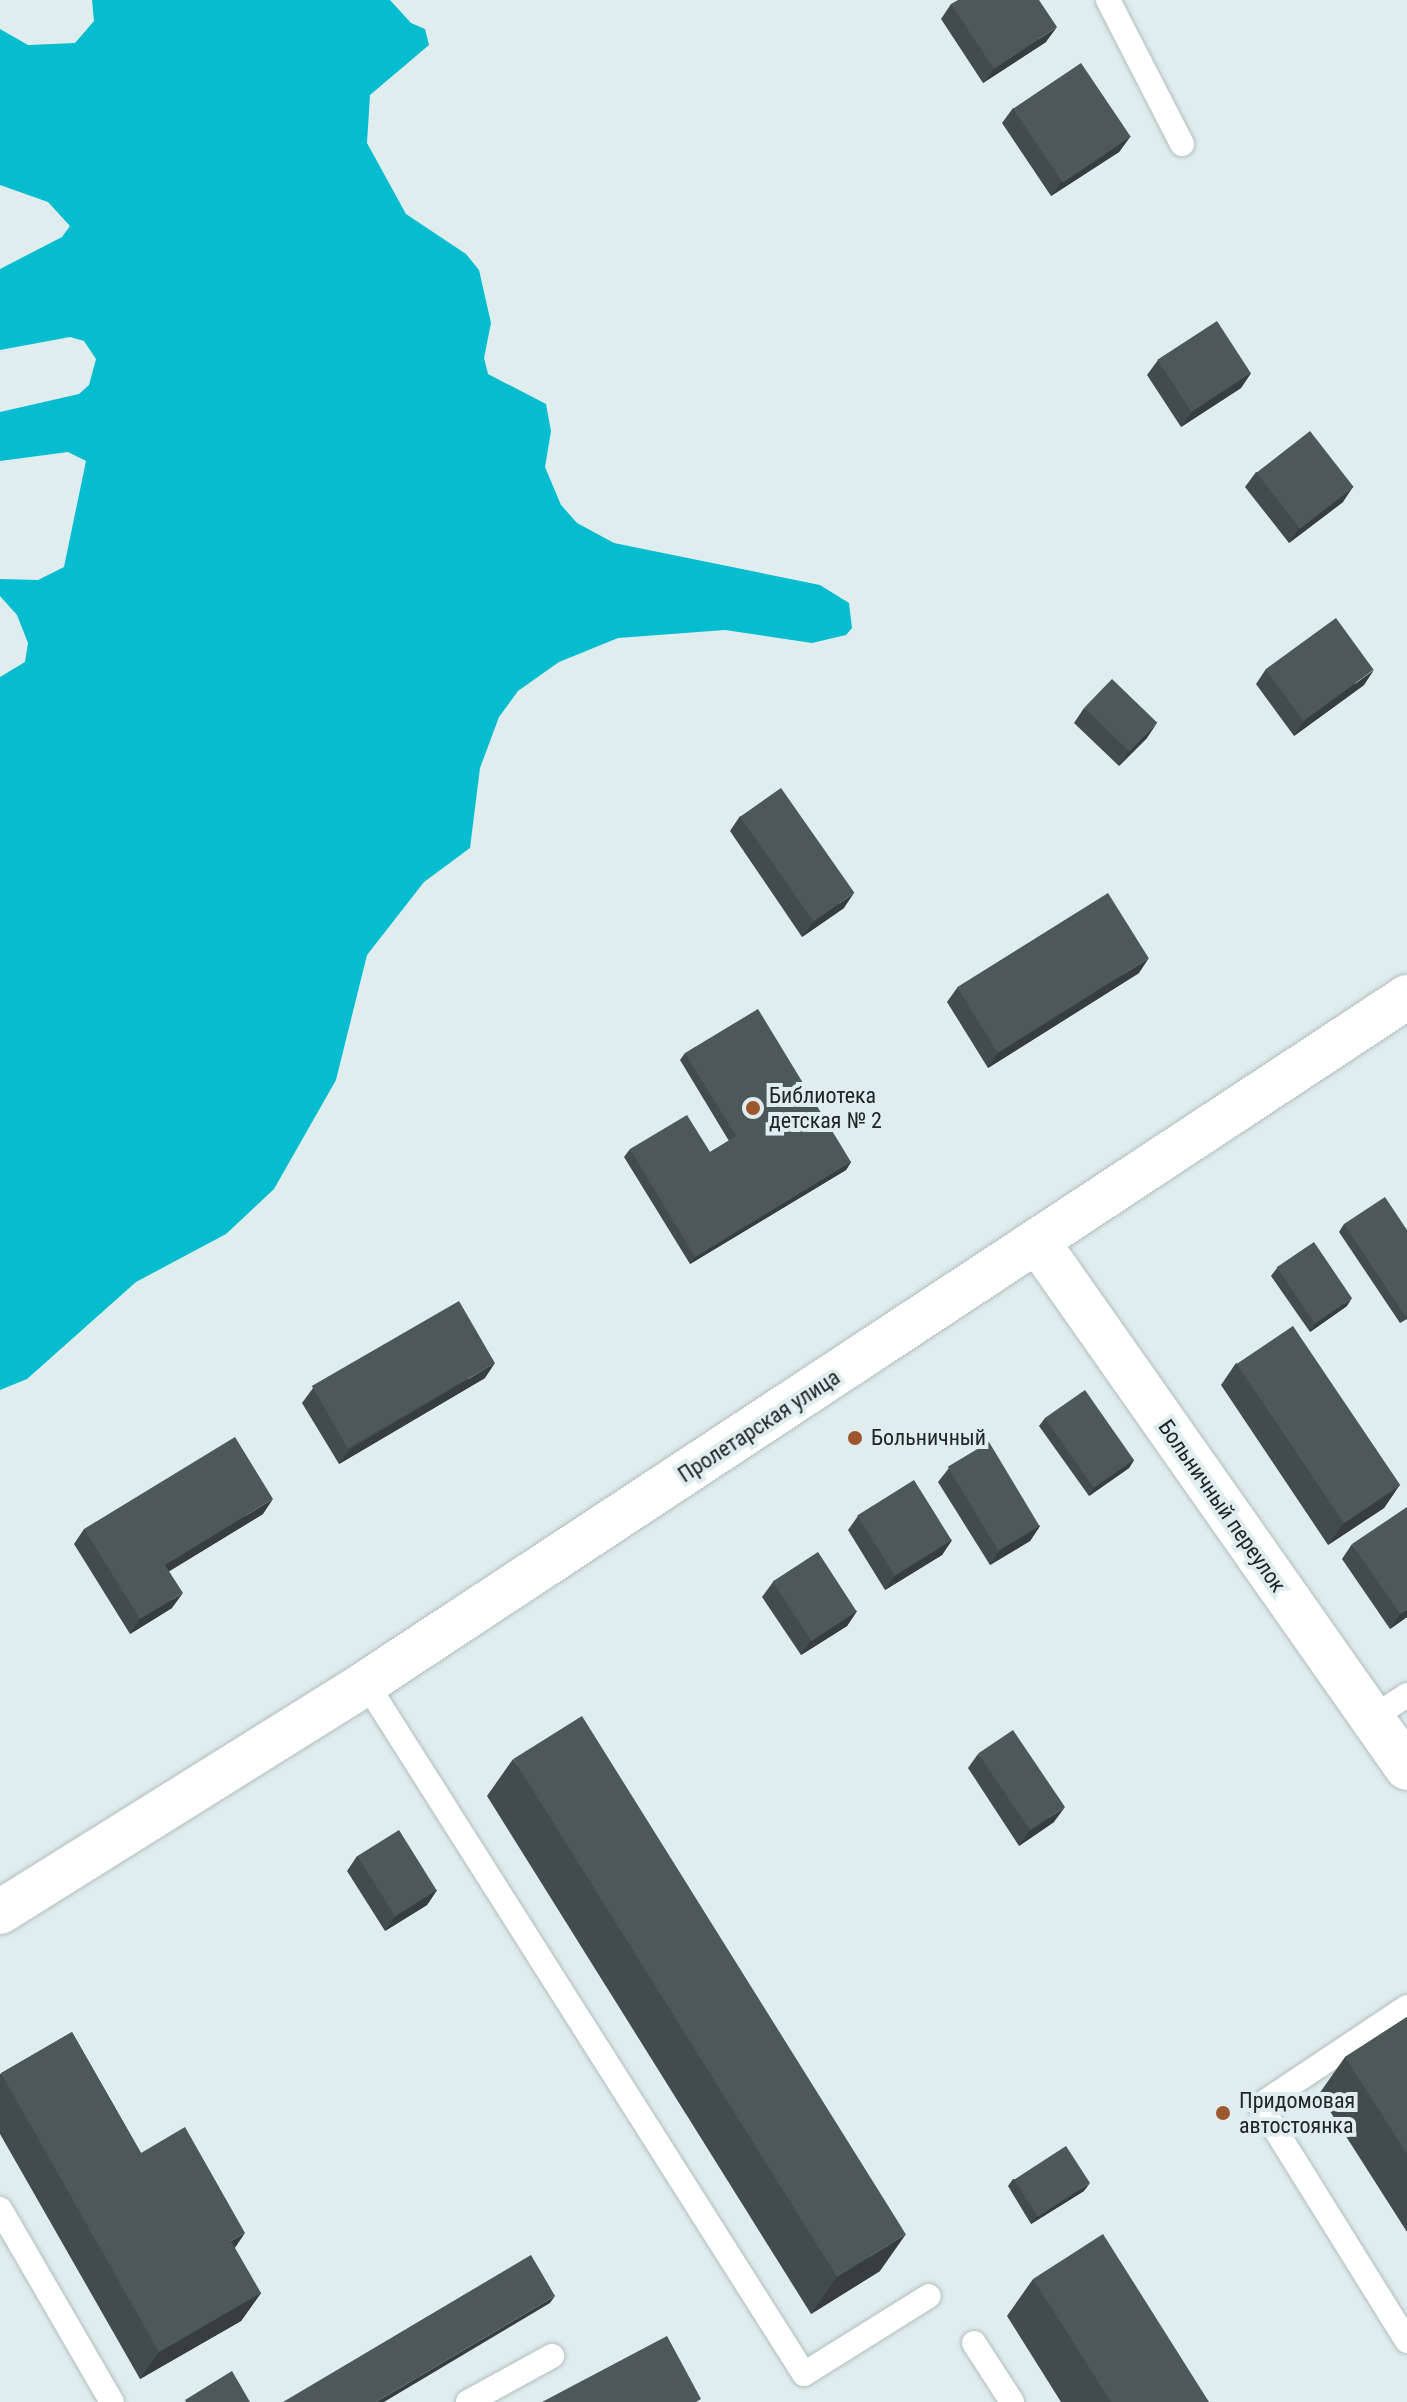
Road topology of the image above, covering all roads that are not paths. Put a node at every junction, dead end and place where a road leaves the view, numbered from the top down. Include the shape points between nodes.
1 (1108, 0) edge
2 (1182, 144) dead end
3 (1399, 1000) edge
4 (1039, 1244) junction
5 (366, 1683) junction
6 (1390, 1707) edge
7 (1407, 1768) edge
8 (128, 1829) junction
9 (0, 1883) edge
10 (0, 1912) edge
11 (1407, 2007) edge
12 (0, 2209) edge
13 (929, 2296) dead end
14 (1407, 2341) edge
15 (974, 2343) dead end
16 (552, 2356) dead end
17 (112, 2402) edge
18 (468, 2402) edge
19 (1012, 2402) edge

1 - 2 lane
3 - 4 main road, Пролетарская улица
4 - 5 main road, Пролетарская улица
4 - 6 main road, Больничный переулок
5 - 8 main road, Пролетарская улица
5 - 13 lane via 804,2374
6 - 7 main road, Больничный переулок
8 - 9 main road, Пролетарская улица
8 - 10 main road, Пролетарская улица
11 - 14 lane via 1260,2105
12 - 17 lane
15 - 19 lane
16 - 18 lane

